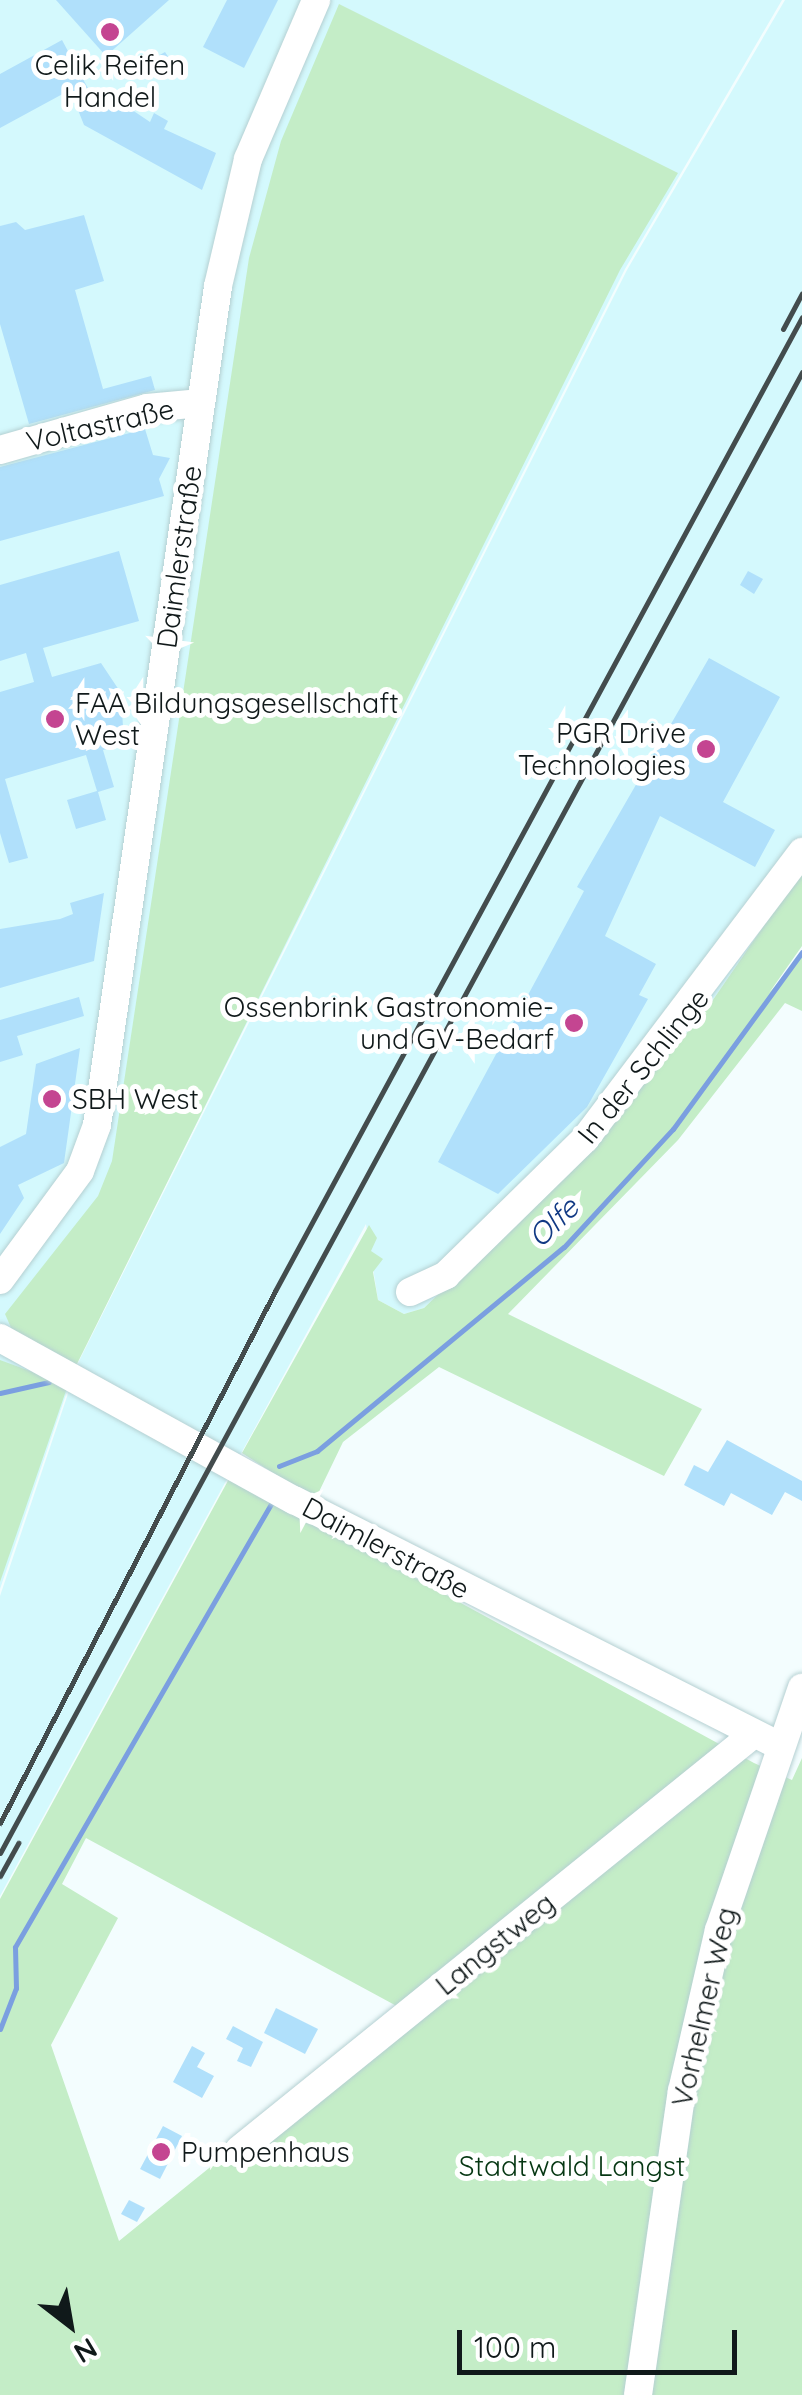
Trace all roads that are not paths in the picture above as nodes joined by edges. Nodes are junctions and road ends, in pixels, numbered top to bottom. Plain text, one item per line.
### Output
1 (316, 0) edge
2 (201, 404) junction
3 (0, 450) edge
4 (802, 852) edge
5 (0, 1280) edge
6 (410, 1292) dead end
7 (0, 1338) edge
8 (802, 1688) edge
9 (750, 1737) junction
10 (780, 1746) junction
11 (239, 2150) dead end
12 (638, 2395) edge

1 - 2 street, Daimlerstraße
2 - 3 street, Voltastraße
2 - 5 street, Daimlerstraße
4 - 6 street, In der Schlinge
7 - 9 street, Daimlerstraße
8 - 10 street, Vorhelmer Weg
9 - 10 street, Daimlerstraße
9 - 11 street, Langstweg
10 - 12 street, Vorhelmer Weg

